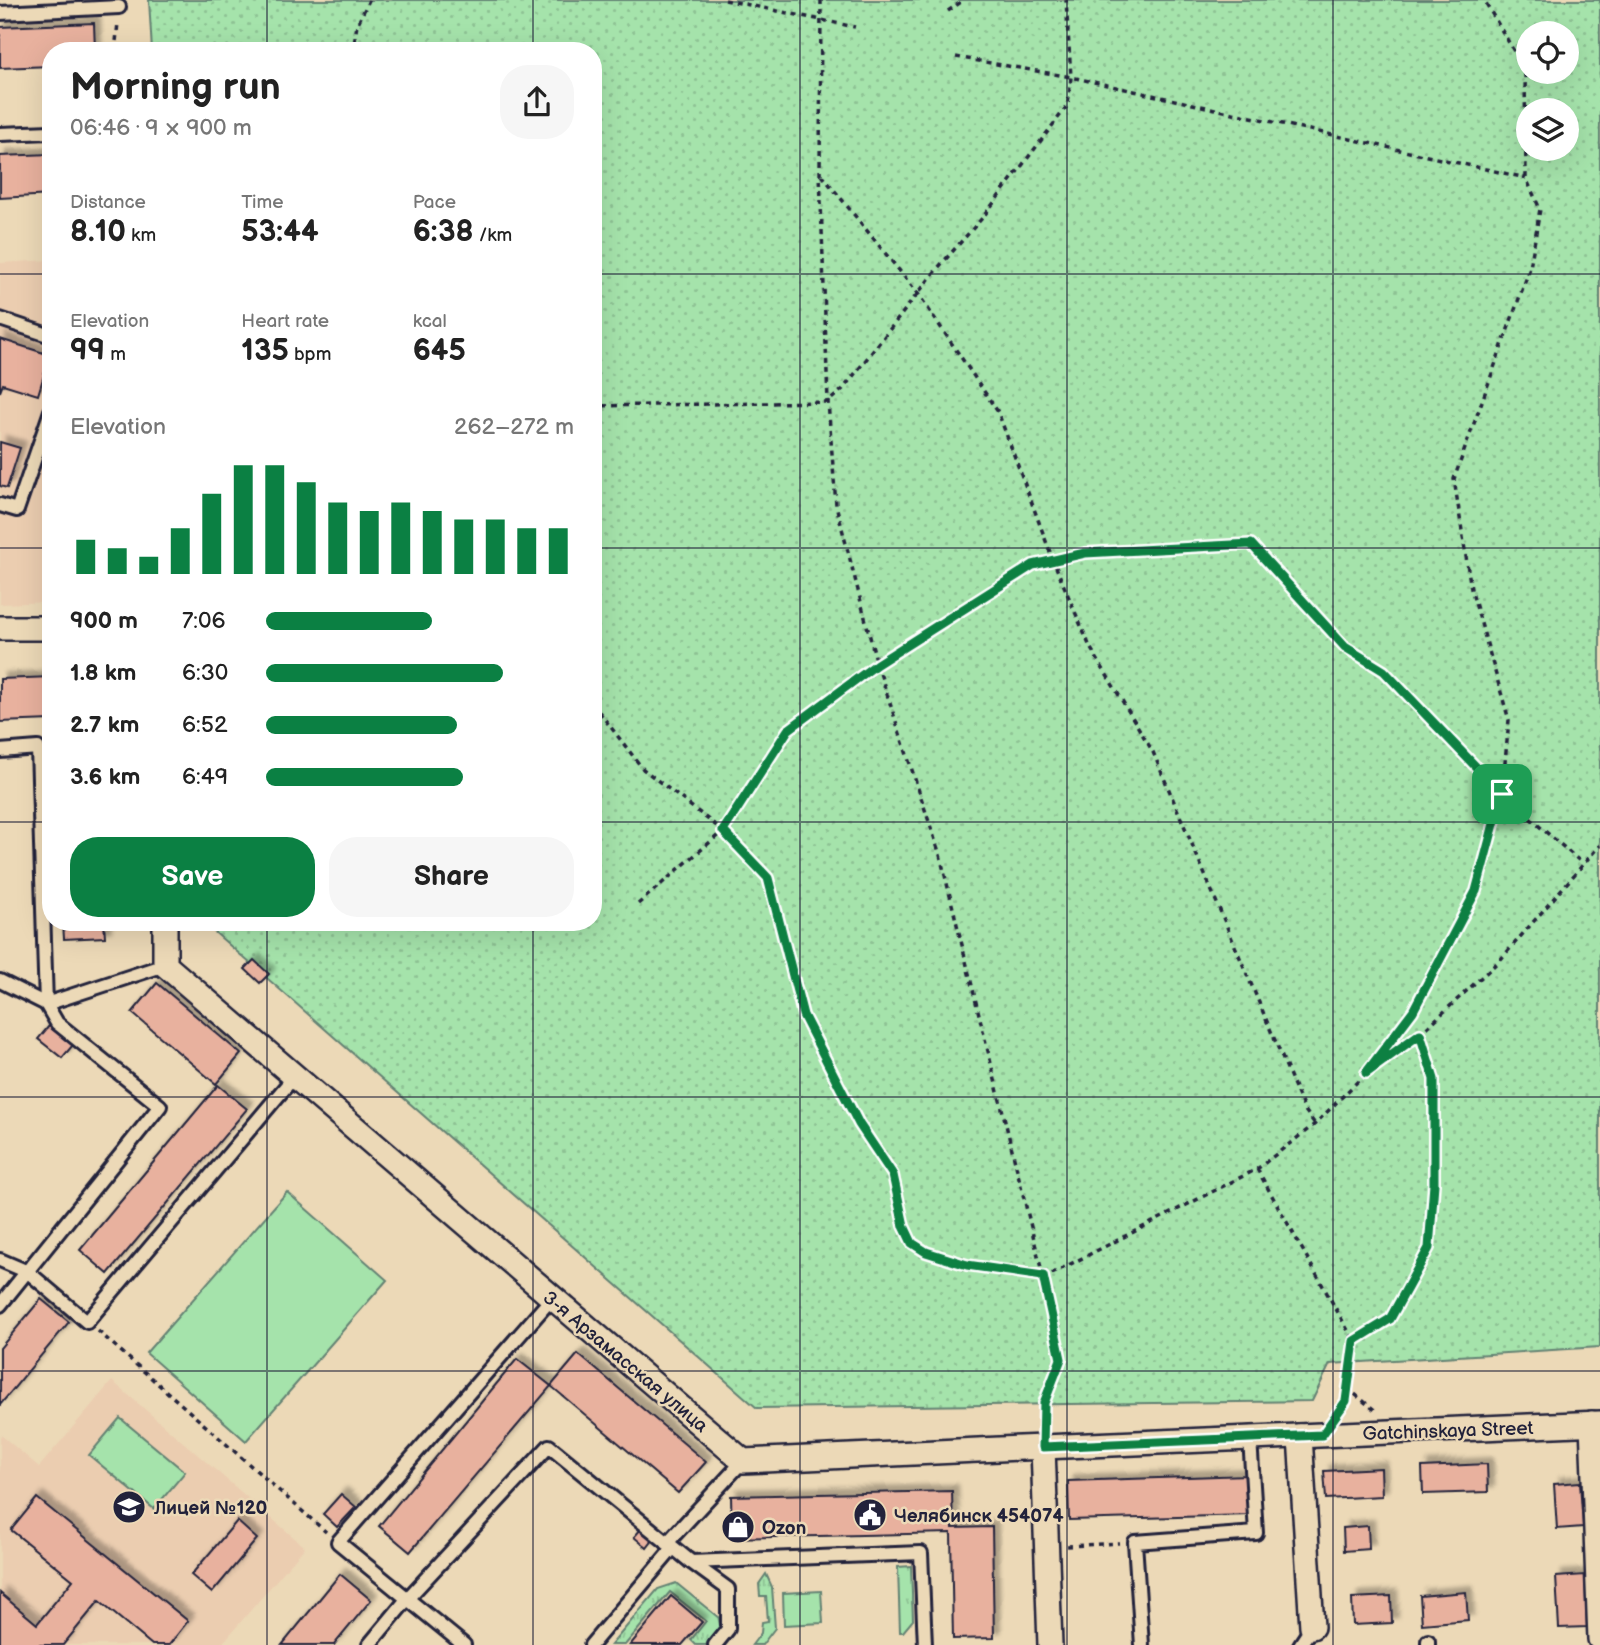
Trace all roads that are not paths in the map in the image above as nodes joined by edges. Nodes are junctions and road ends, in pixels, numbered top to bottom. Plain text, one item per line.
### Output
1 (119, 6) dead end
2 (0, 13) edge
3 (42, 132) edge
4 (0, 134) edge
5 (0, 319) edge
6 (42, 333) edge
7 (42, 437) edge
8 (0, 505) edge
9 (0, 628) edge
10 (42, 628) edge
11 (0, 751) edge
12 (42, 876) edge
13 (44, 931) edge
14 (165, 931) edge
15 (165, 965) junction
16 (0, 981) edge
17 (46, 1004) junction
18 (294, 1077) junction
19 (0, 1259) edge
20 (28, 1272) junction
21 (552, 1298) junction
22 (0, 1305) edge
23 (1596, 1423) edge
24 (1311, 1436) junction
25 (1250, 1438) junction
26 (1043, 1447) junction
27 (743, 1461) junction
28 (670, 1545) junction
29 (691, 1562) junction
30 (408, 1598) junction
31 (1306, 1636) edge
32 (1600, 1639) edge
33 (369, 1645) edge
34 (464, 1645) edge
35 (591, 1645) edge
36 (715, 1645) edge
37 (925, 1645) edge
38 (1050, 1645) edge
39 (1142, 1645) edge

1 - 2 lane
3 - 4 lane
5 - 6 lane
7 - 8 lane
9 - 10 street
11 - 12 lane
13 - 17 lane
14 - 15 street
15 - 17 lane
15 - 18 street, 3-я Арзамасская улица
16 - 17 lane
17 - 20 lane
18 - 20 lane
18 - 21 street, 3-я Арзамасская улица
19 - 20 lane
20 - 22 lane
21 - 27 street, 3-я Арзамасская улица
21 - 30 lane
23 - 24 street, Gatchinskaya Street
23 - 32 street
24 - 25 street, Gatchinskaya Street
24 - 31 street
25 - 26 street, Gatchinskaya Street
25 - 39 lane
26 - 27 street
26 - 38 street
27 - 28 lane
28 - 29 lane
28 - 30 lane
28 - 35 lane
29 - 36 lane
29 - 37 lane
30 - 33 lane
30 - 34 lane

